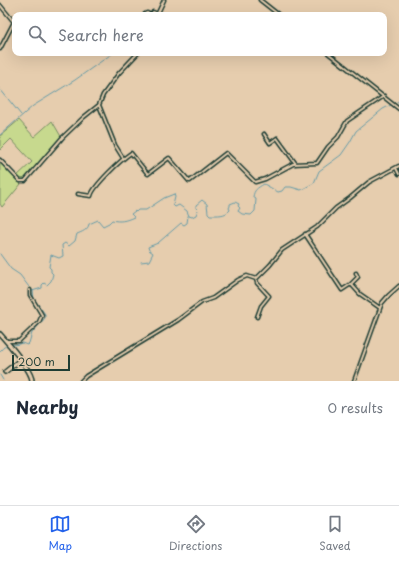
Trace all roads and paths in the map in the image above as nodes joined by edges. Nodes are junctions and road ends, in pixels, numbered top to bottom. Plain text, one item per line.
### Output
1 (164, 0) edge
2 (260, 0) edge
3 (0, 5) edge
4 (158, 12) edge
5 (275, 12) edge
6 (12, 20) edge
7 (12, 26) edge
8 (0, 49) edge
9 (135, 56) edge
10 (332, 56) edge
11 (384, 96) junction
12 (99, 105) junction
13 (399, 108) edge
14 (264, 134) dead end
15 (123, 158) junction
16 (0, 160) edge
17 (296, 164) junction
18 (399, 166) edge
19 (396, 168) junction
20 (399, 174) edge
21 (78, 194) dead end
22 (305, 234) junction
23 (356, 273) dead end
24 (256, 279) junction
25 (351, 284) junction
26 (399, 286) edge
27 (30, 290) dead end
28 (380, 308) junction
29 (257, 317) dead end
30 (0, 334) edge
31 (6, 341) junction
32 (20, 360) junction
33 (5, 372) dead end
34 (32, 381) edge
35 (81, 381) edge
36 (354, 381) edge

1 - 4 street
2 - 5 street
3 - 6 street
7 - 8 street
9 - 12 street
10 - 11 street
11 - 13 street
11 - 17 street
12 - 15 street
12 - 16 street
14 - 17 street
15 - 17 street
15 - 21 street
18 - 19 street
19 - 20 street
19 - 22 street
22 - 24 street
22 - 25 street
23 - 25 street
24 - 29 street
24 - 35 street
25 - 28 street
26 - 28 street
27 - 31 street
28 - 36 street
30 - 31 street
31 - 32 street
32 - 33 street
32 - 34 street

